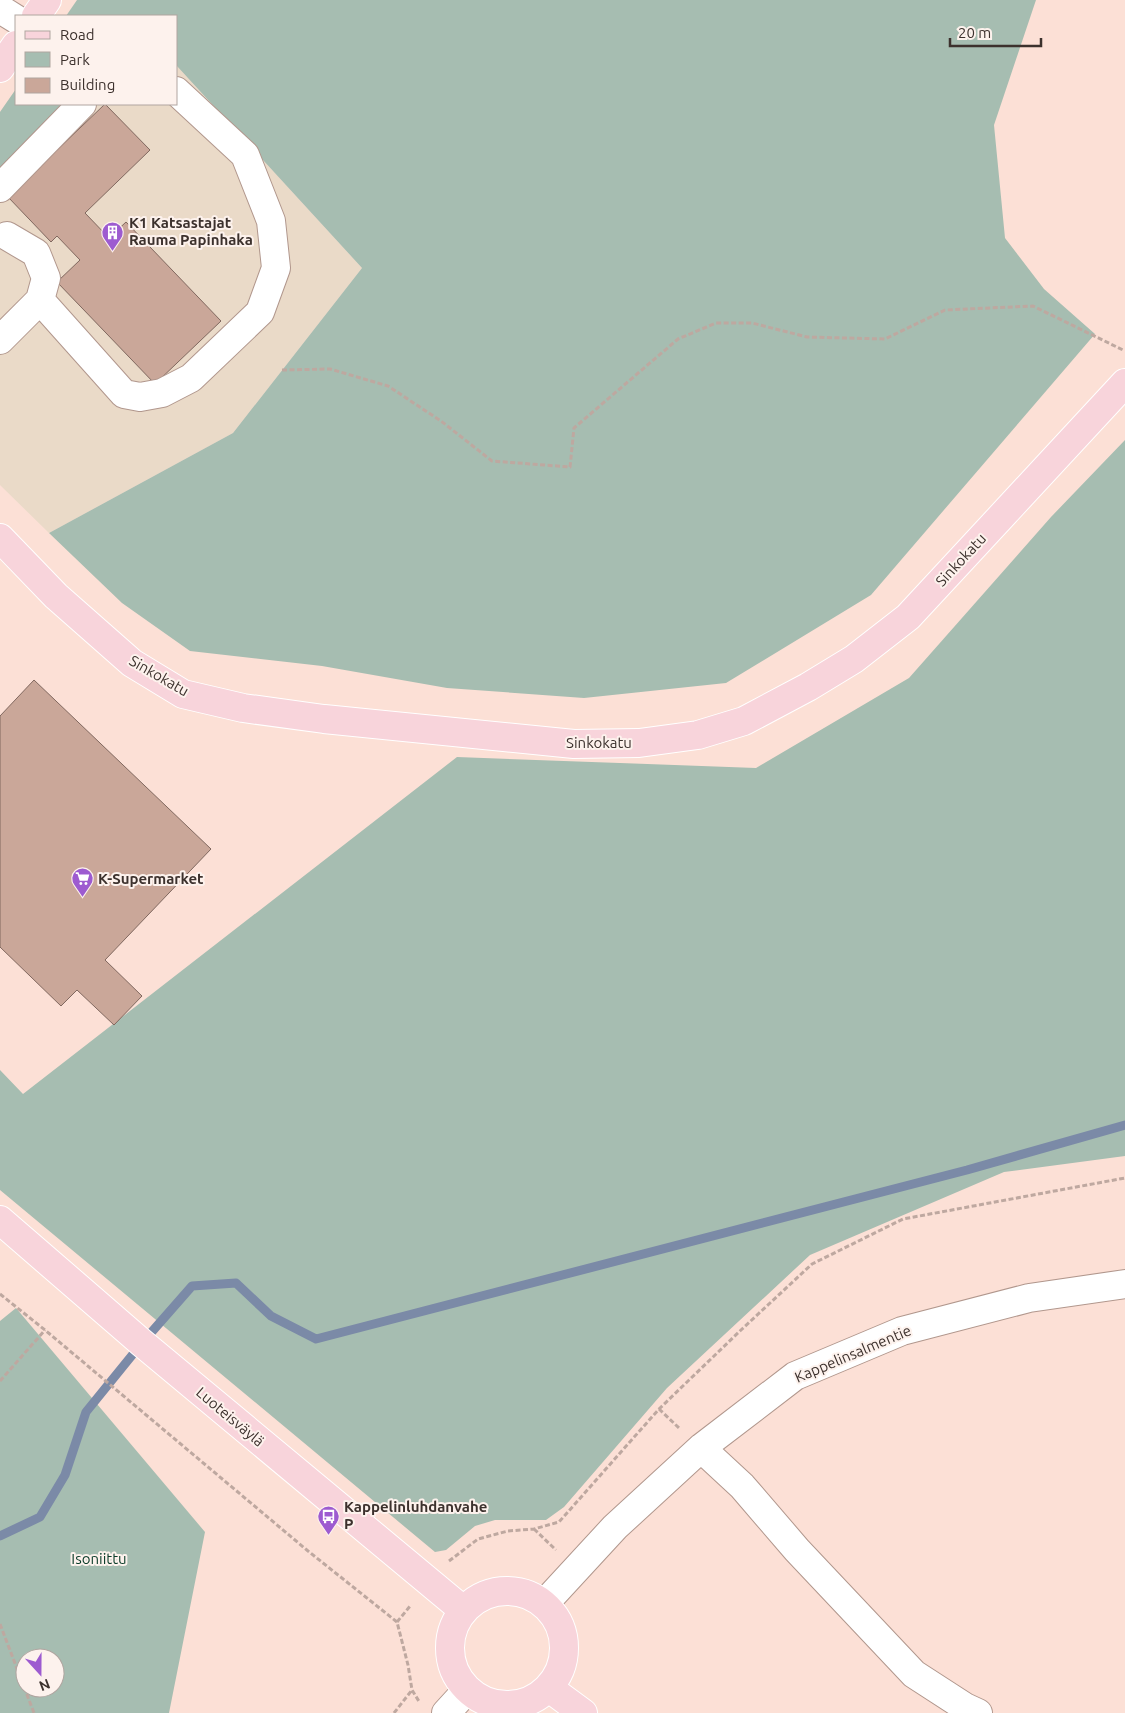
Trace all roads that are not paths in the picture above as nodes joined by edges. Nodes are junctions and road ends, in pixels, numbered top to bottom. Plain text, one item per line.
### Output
1 (48, 0) edge
2 (0, 9) edge
3 (37, 15) edge
4 (15, 18) edge
5 (15, 46) edge
6 (0, 68) edge
7 (178, 93) edge
8 (81, 105) edge
9 (0, 188) edge
10 (2, 233) edge
11 (40, 300) junction
12 (0, 340) edge
13 (1125, 383) edge
14 (0, 538) edge
15 (0, 1220) edge
16 (1125, 1284) edge
17 (701, 1448) junction
18 (544, 1604) junction
19 (464, 1610) junction
20 (549, 1688) junction
21 (467, 1690) junction
22 (434, 1710) edge
23 (583, 1713) edge
24 (978, 1713) edge

1 - 3 main road
2 - 4 street
5 - 6 main road
7 - 11 street
8 - 9 street
10 - 11 street
11 - 12 street
13 - 14 main road, Sinkokatu
15 - 19 main road, Luoteisväylä
16 - 17 street, Kappelinsalmentie
17 - 18 street, Kappelinsalmentie
17 - 24 street
18 - 19 main road
18 - 20 main road
19 - 21 main road
20 - 21 main road
20 - 23 main road
21 - 22 street

